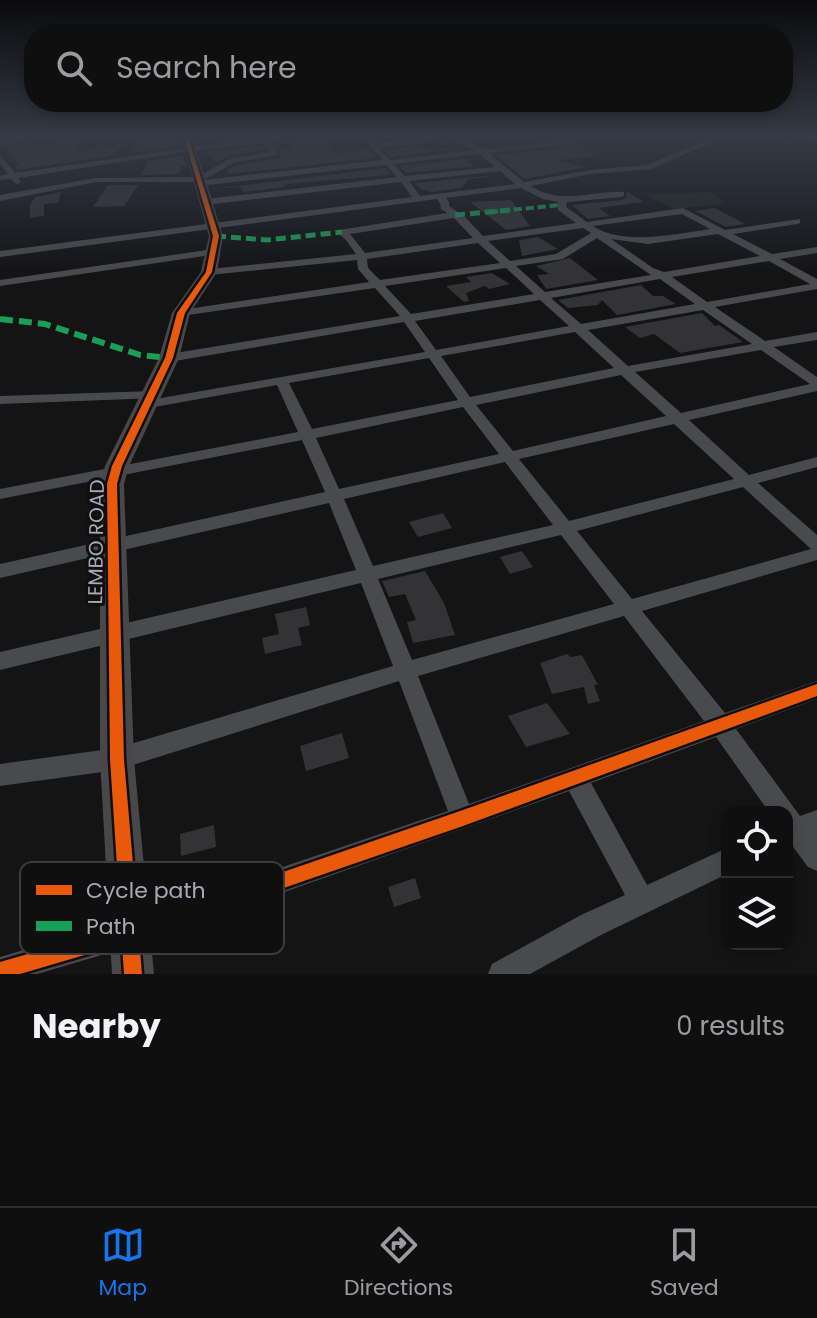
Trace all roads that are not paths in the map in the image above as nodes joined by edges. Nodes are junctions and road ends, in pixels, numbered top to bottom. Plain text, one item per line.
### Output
1 (16, 182) edge
2 (83, 182) edge
3 (112, 182) edge
4 (200, 182) edge
5 (216, 182) edge
6 (280, 182) edge
7 (365, 182) edge
8 (406, 182) edge
9 (521, 182) edge
10 (537, 182) edge
11 (524, 185) junction
12 (19, 194) junction
13 (621, 194) dead end
14 (437, 195) junction
15 (204, 197) junction
16 (0, 198) edge
17 (417, 198) junction
18 (563, 199) junction
19 (455, 215) junction
20 (797, 221) dead end
21 (581, 223) junction
22 (720, 232) junction
23 (596, 234) junction
24 (479, 238) junction
25 (817, 250) edge
26 (0, 254) edge
27 (767, 258) junction
28 (362, 261) junction
29 (212, 262) junction
30 (508, 265) junction
31 (661, 275) junction
32 (0, 283) edge
33 (377, 284) junction
34 (817, 284) edge
35 (541, 295) junction
36 (703, 305) junction
37 (181, 313) junction
38 (407, 319) junction
39 (581, 328) junction
40 (817, 336) edge
41 (766, 347) junction
42 (434, 355) junction
43 (169, 358) junction
44 (626, 370) junction
45 (281, 380) junction
46 (817, 385) edge
47 (0, 400) edge
48 (19, 400) junction
49 (151, 400) junction
50 (467, 403) junction
51 (0, 415) edge
52 (678, 419) junction
53 (308, 435) junction
54 (512, 458) junction
55 (817, 462) edge
56 (114, 474) junction
57 (746, 479) junction
58 (0, 494) edge
59 (334, 497) junction
60 (565, 528) junction
61 (817, 545) edge
62 (111, 547) junction
63 (817, 554) edge
64 (0, 571) edge
65 (367, 575) junction
66 (629, 609) junction
67 (114, 634) junction
68 (0, 661) edge
69 (405, 671) junction
70 (817, 690) edge
71 (719, 723) junction
72 (117, 759) junction
73 (0, 775) edge
74 (574, 776) junction
75 (463, 818) junction
76 (794, 823) edge
77 (817, 858) edge
78 (124, 862) edge
79 (721, 864) edge
80 (284, 880) edge
81 (642, 901) junction
82 (58, 954) edge
83 (131, 954) edge
84 (0, 971) edge
85 (133, 974) edge
86 (502, 974) edge

1 - 12 street
2 - 12 street
3 - 15 street
4 - 15 street
5 - 15 street
6 - 15 street
7 - 15 street
8 - 17 street
9 - 11 street
10 - 11 street
11 - 14 street
11 - 18 street
12 - 16 street
13 - 18 street
14 - 17 street
14 - 19 street
15 - 17 street
15 - 26 street
15 - 29 street
18 - 21 street
19 - 24 street
19 - 28 street
20 - 22 street
21 - 22 street
21 - 23 street
21 - 24 street
22 - 23 street
22 - 27 street
23 - 30 street
23 - 31 street
24 - 28 street
24 - 30 street
25 - 27 street
27 - 31 street
27 - 34 street
28 - 29 street
28 - 33 street
29 - 32 street
29 - 37 street, LEMBO ROAD
30 - 33 street
30 - 35 street
31 - 35 street
31 - 36 street
33 - 37 street
33 - 38 street
34 - 36 street
35 - 38 street
35 - 39 street
36 - 39 street
36 - 41 street
37 - 43 street, LEMBO ROAD
38 - 42 street
38 - 43 street
39 - 42 street
39 - 44 street
40 - 41 street
41 - 44 street
41 - 46 street
42 - 45 street
42 - 50 street
43 - 49 street, LEMBO ROAD
44 - 50 street
44 - 52 street
45 - 49 street
45 - 53 street
46 - 52 street
47 - 48 street
48 - 49 street
48 - 51 street
49 - 56 street, LEMBO ROAD
50 - 53 street
50 - 54 street
52 - 54 street
52 - 57 street
53 - 56 street
53 - 59 street
54 - 59 street
54 - 60 street
55 - 57 street
56 - 58 street
56 - 62 street, LEMBO ROAD
57 - 60 street
57 - 61 street
59 - 62 street
59 - 65 street
60 - 65 street
60 - 66 street
62 - 64 street
62 - 67 street, LEMBO ROAD
63 - 66 street
65 - 67 street
65 - 69 street
66 - 69 street
66 - 71 street
67 - 68 street
67 - 72 street, LEMBO ROAD
69 - 72 street
69 - 75 street
70 - 71 street
71 - 74 street
71 - 76 street
72 - 73 street
72 - 78 street, LEMBO ROAD
74 - 75 street
74 - 81 street
75 - 80 street
76 - 77 street
79 - 81 street
81 - 86 street
82 - 84 street
83 - 85 street, LEMBO ROAD

